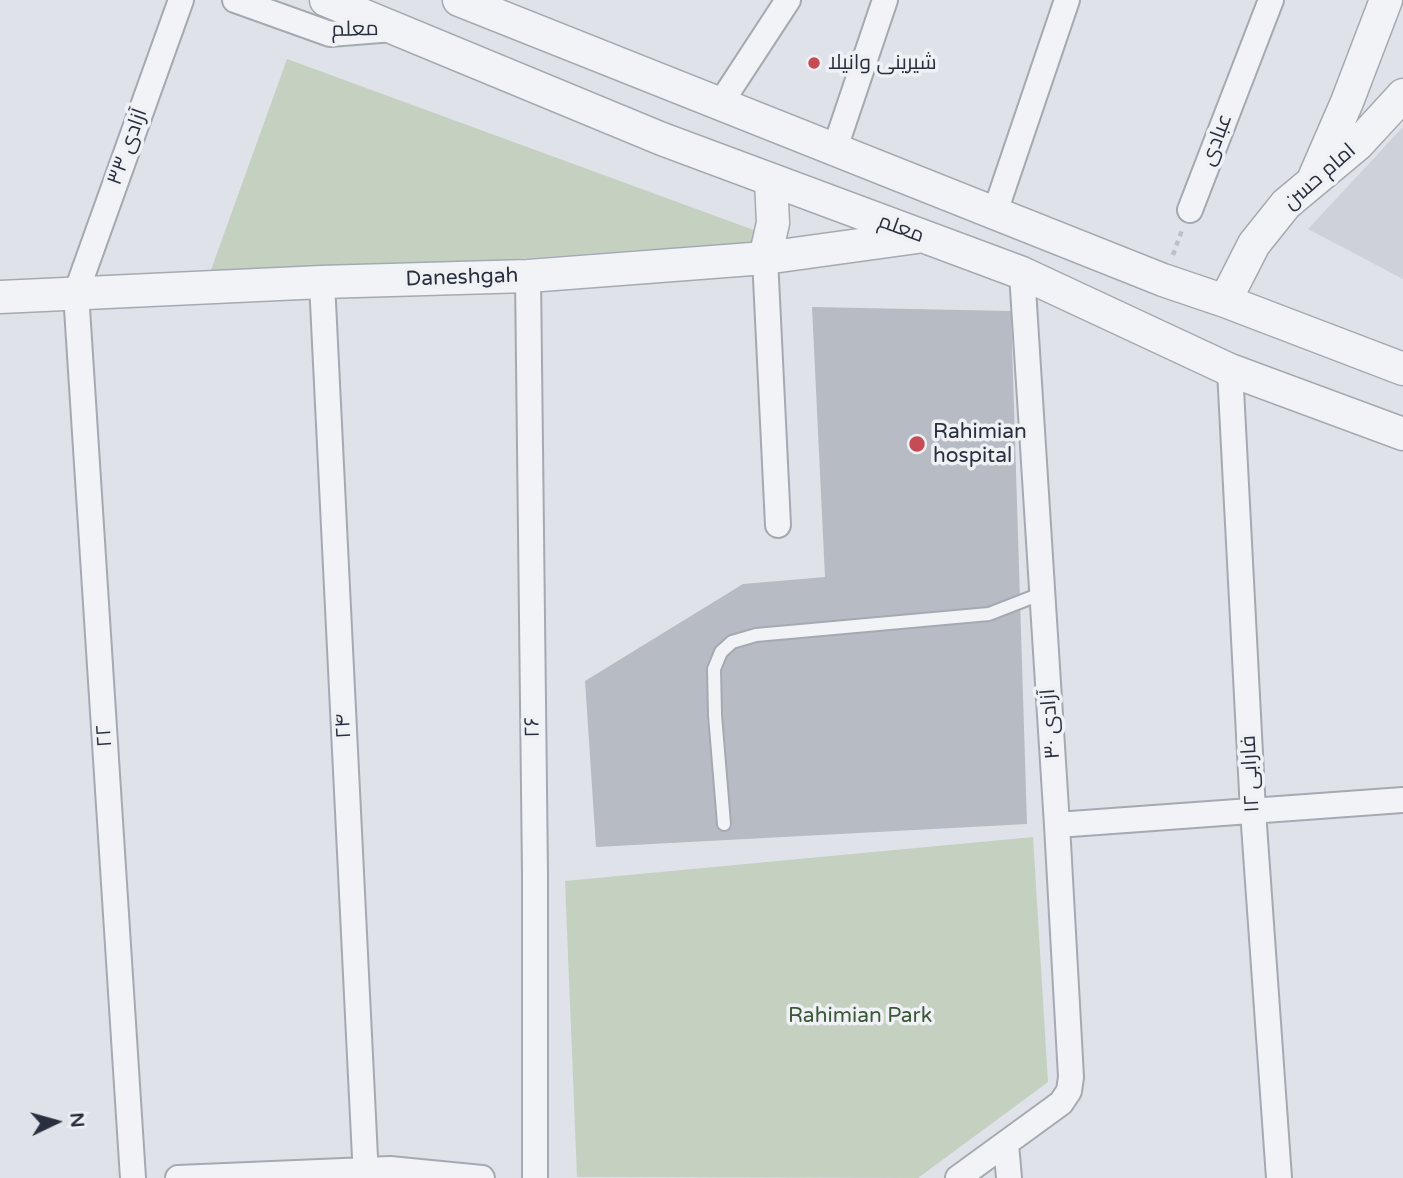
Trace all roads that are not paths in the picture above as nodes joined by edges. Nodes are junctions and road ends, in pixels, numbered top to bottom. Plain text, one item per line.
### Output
1 (181, 0) edge
2 (236, 0) edge
3 (326, 0) edge
4 (459, 0) edge
5 (788, 0) edge
6 (884, 0) edge
7 (1067, 0) edge
8 (1271, 0) edge
9 (1386, 0) edge
10 (396, 29) junction
11 (1403, 95) edge
12 (720, 104) junction
13 (835, 148) junction
14 (771, 180) junction
15 (1312, 183) junction
16 (1190, 210) road end
17 (995, 212) junction
18 (922, 237) junction
19 (765, 258) junction
20 (1022, 274) junction
21 (527, 276) junction
22 (322, 282) junction
23 (76, 293) junction
24 (0, 297) edge
25 (1225, 300) junction
26 (1403, 369) edge
27 (1230, 370) junction
28 (1403, 434) edge
29 (778, 525) dead end
30 (1043, 593) junction
31 (1403, 800) edge
32 (1253, 811) junction
33 (724, 824) dead end
34 (1057, 825) junction
35 (1006, 1144) junction
36 (365, 1174) edge
37 (235, 1177) edge
38 (133, 1178) edge
39 (178, 1178) edge
40 (482, 1178) edge
41 (535, 1178) edge
42 (958, 1178) edge
43 (1009, 1178) edge
44 (1279, 1178) edge

1 - 23 street, آزادی ۳۳
2 - 10 street, معلم
3 - 10 street, معلم
4 - 12 street
5 - 12 street
6 - 13 street
7 - 17 street
8 - 16 street, عبادی
9 - 15 street
10 - 14 street, معلم
11 - 15 street, امام حسن
12 - 13 street
13 - 17 street
14 - 18 street, معلم
14 - 19 street
15 - 25 street, امام حسن
17 - 25 street
18 - 19 street, Daneshgah
18 - 20 street, معلم
19 - 21 street, Daneshgah
19 - 29 street
20 - 27 street, معلم
20 - 30 street, آزادی ۳۰
21 - 22 street, Daneshgah
21 - 41 street, ۲۶
22 - 23 street, Daneshgah
22 - 36 street, ۲۴
23 - 24 street, Daneshgah
23 - 38 street, ۲۲
25 - 26 street
27 - 28 street, معلم
27 - 32 street, فارابی ۱۲
30 - 33 lane
30 - 34 street, آزادی ۳۰
31 - 32 street
32 - 34 street
32 - 44 street, فارابی ۱۲
34 - 35 street, آزادی ۳۰
35 - 42 street
35 - 43 street
36 - 37 street
36 - 40 street
37 - 39 street

